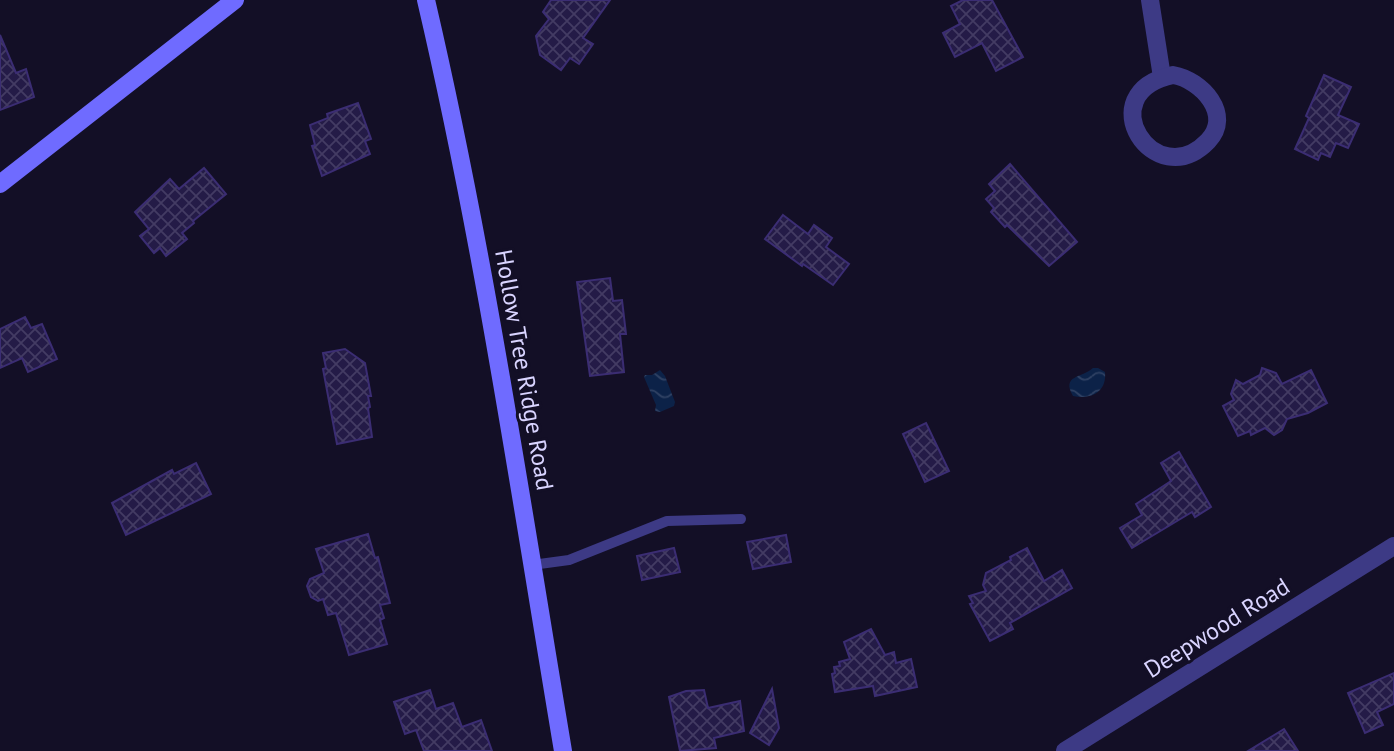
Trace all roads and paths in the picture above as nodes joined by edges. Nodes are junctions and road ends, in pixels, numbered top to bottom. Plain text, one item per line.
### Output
1 (235, 0) edge
2 (426, 0) edge
3 (1150, 0) edge
4 (1162, 77) junction
5 (0, 184) edge
6 (741, 519) dead end
7 (1394, 546) edge
8 (532, 565) junction
9 (564, 751) edge
10 (1065, 751) edge

1 - 5 street
2 - 8 street, Hollow Tree Ridge Road
3 - 4 street
4 - 4 street
6 - 8 lane
7 - 10 street, Deepwood Road
8 - 9 street, Hollow Tree Ridge Road

